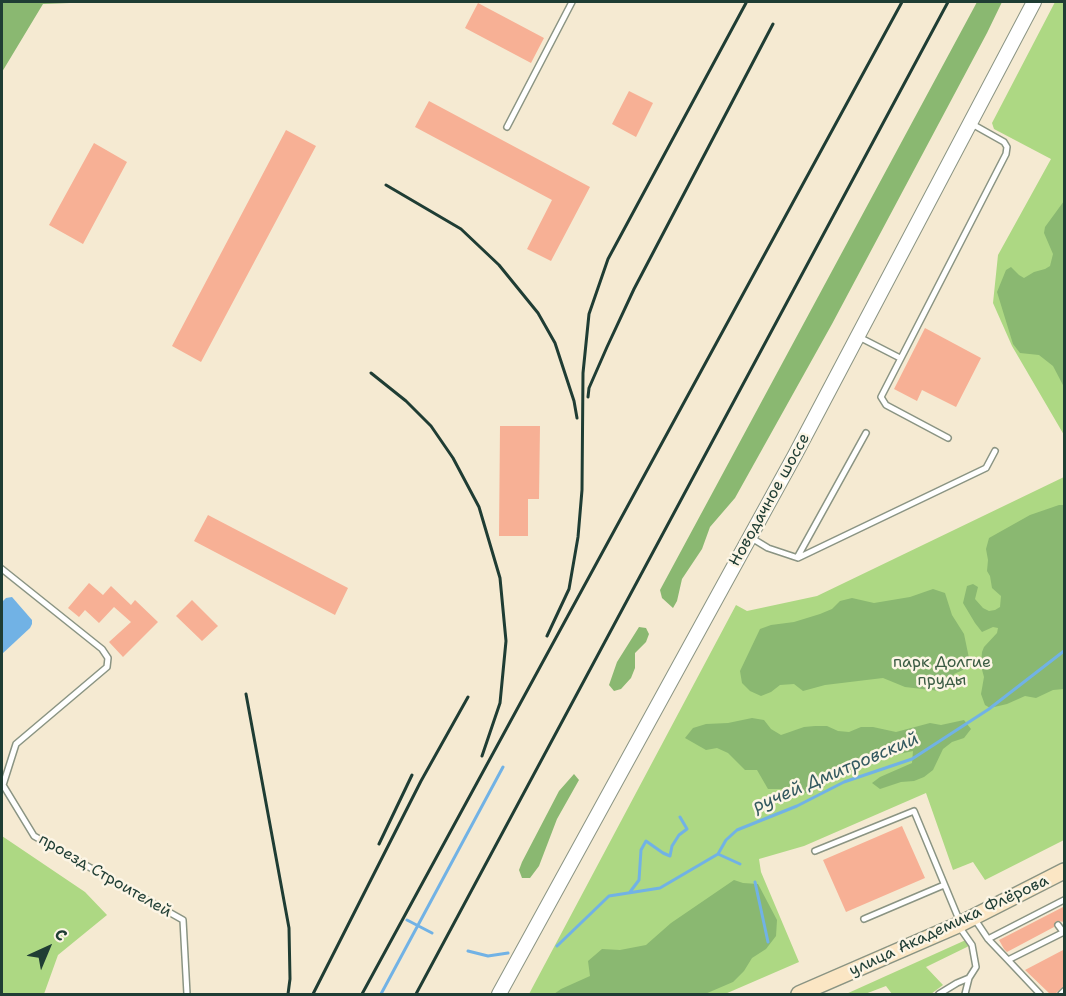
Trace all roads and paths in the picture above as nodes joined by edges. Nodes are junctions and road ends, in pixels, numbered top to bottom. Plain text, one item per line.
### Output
1 (572, 2) edge
2 (1034, 2) edge
3 (971, 123) junction
4 (507, 127) dead end
5 (858, 336) junction
6 (900, 358) junction
7 (866, 433) dead end
8 (948, 438) dead end
9 (995, 451) dead end
10 (750, 537) junction
11 (798, 558) junction
12 (2, 568) edge
13 (815, 851) dead end
14 (1065, 871) edge
15 (944, 885) junction
16 (1065, 900) edge
17 (864, 919) dead end
18 (964, 922) junction
19 (1058, 925) dead end
20 (1064, 932) edge
21 (1043, 933) dead end
22 (988, 939) junction
23 (1049, 939) junction
24 (1027, 941) dead end
25 (1032, 947) junction
26 (1008, 960) junction
27 (969, 978) junction
28 (1065, 991) edge
29 (187, 994) edge
30 (499, 994) edge
31 (799, 994) edge
32 (942, 994) edge
33 (965, 994) edge
34 (1040, 994) edge
35 (1061, 994) edge

1 - 4 lane
2 - 3 street, Новодачное шоссе
3 - 5 street, Новодачное шоссе
3 - 6 lane
5 - 6 lane
5 - 10 street, Новодачное шоссе
6 - 8 lane
7 - 11 lane
9 - 11 lane
10 - 11 lane
10 - 30 street, Новодачное шоссе
12 - 29 lane, проезд Строителей
13 - 15 lane
14 - 18 main road, улица Академика Флёрова
15 - 17 lane
15 - 18 lane
16 - 22 lane
18 - 22 lane
18 - 27 lane
18 - 31 main road, улица Академика Флёрова
19 - 20 lane
20 - 23 lane
21 - 23 lane
22 - 26 lane
23 - 25 lane
24 - 25 lane
25 - 26 lane
26 - 34 lane
27 - 32 lane
27 - 33 lane
28 - 35 lane

